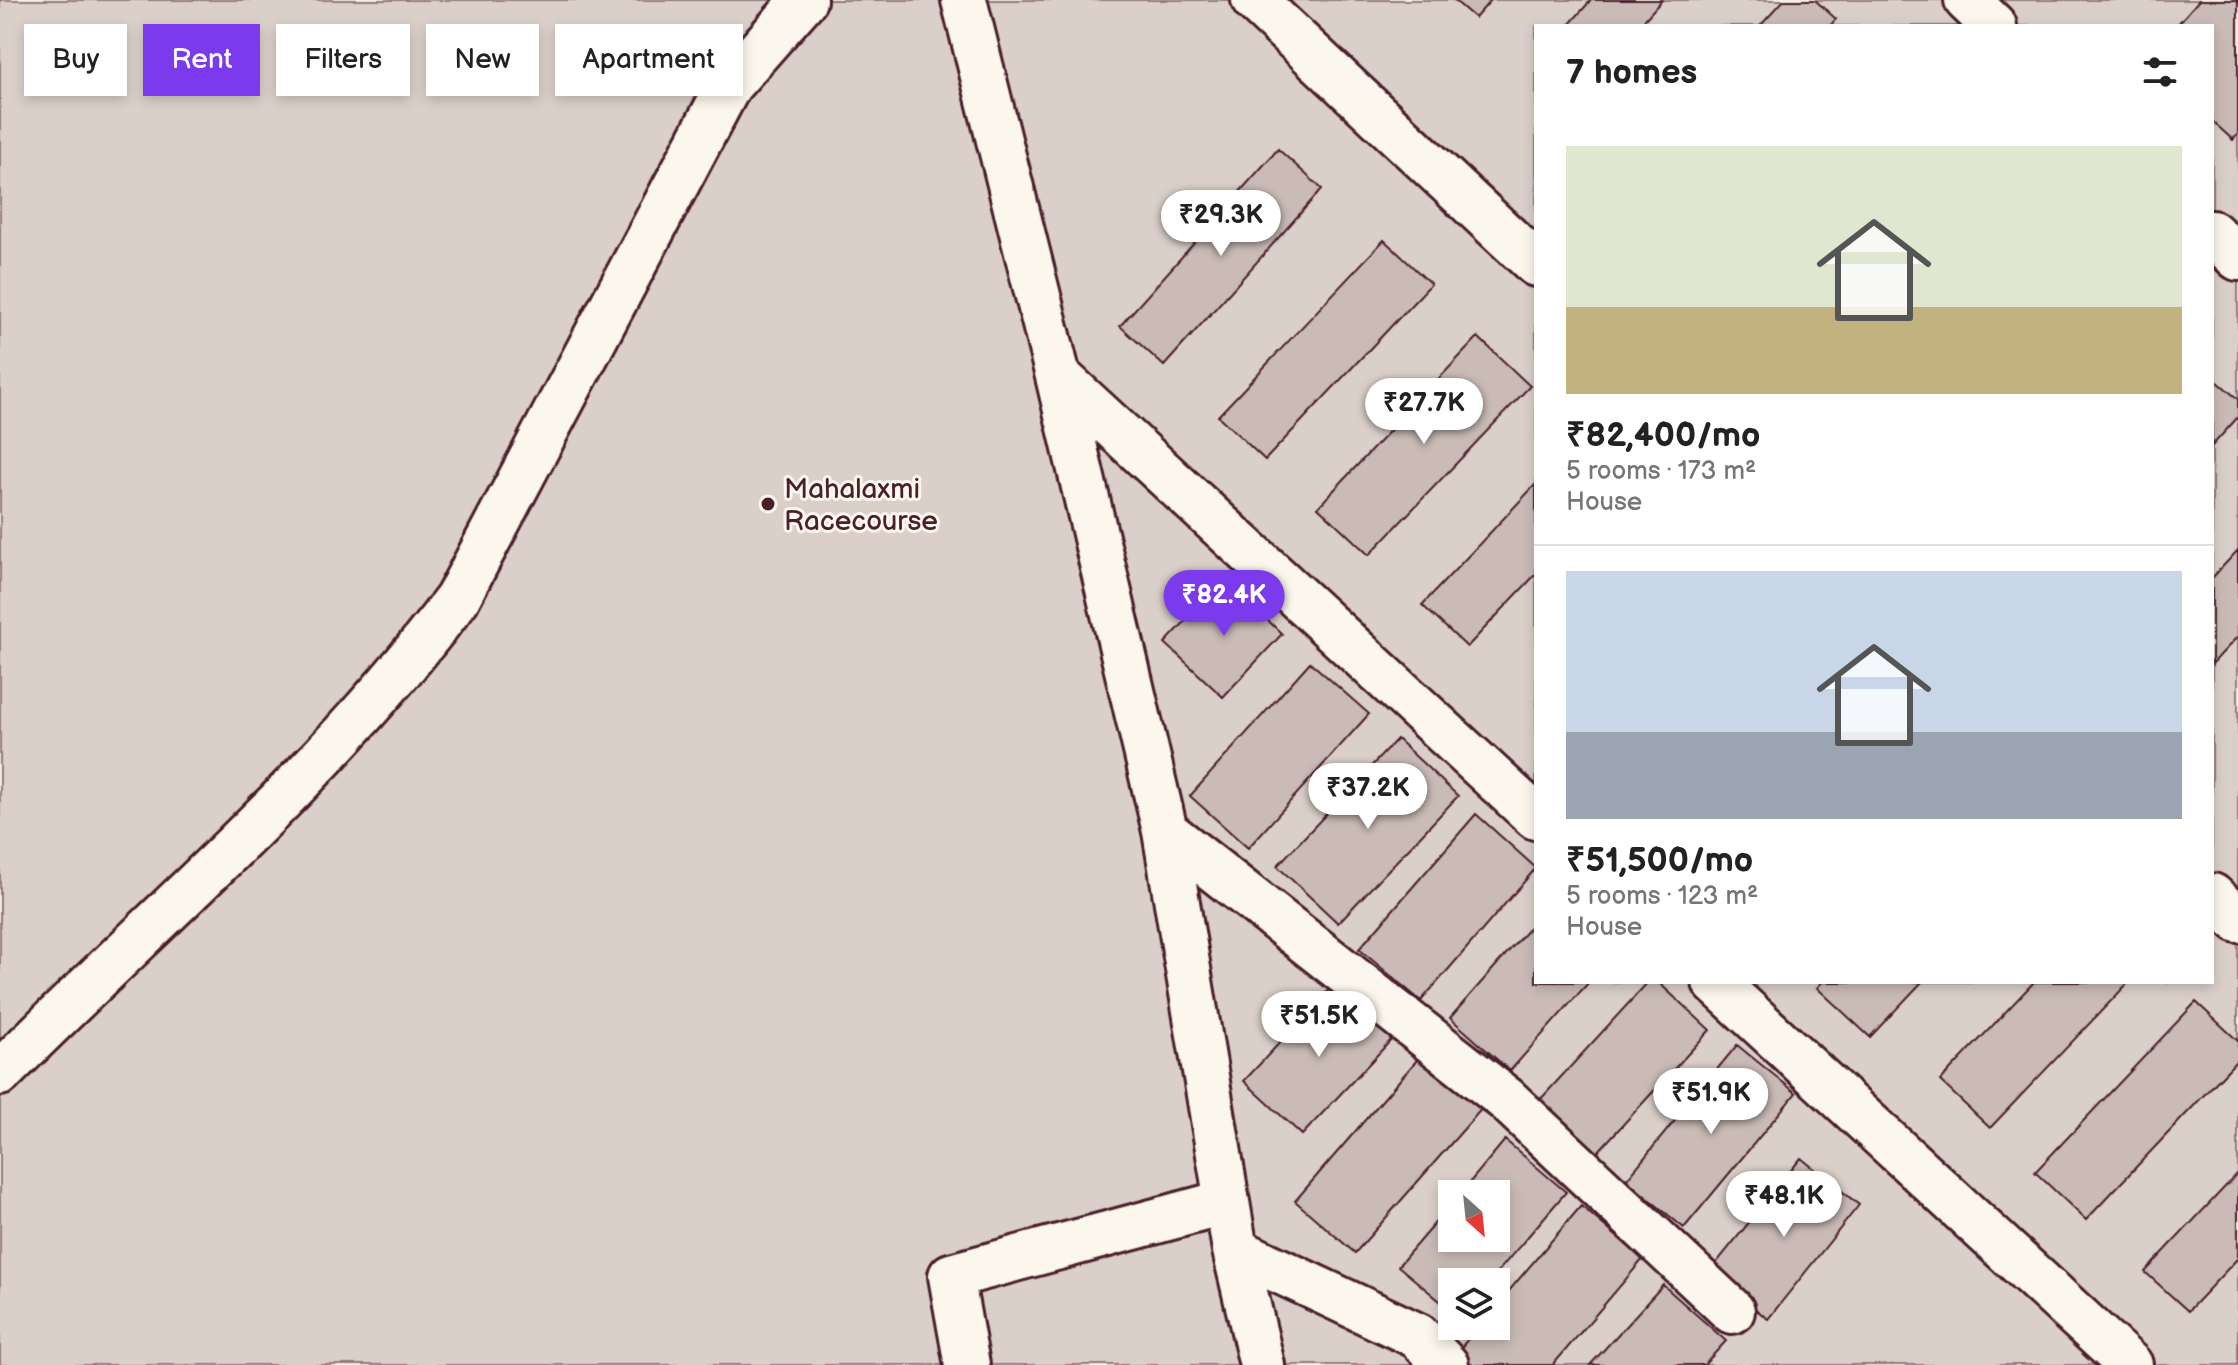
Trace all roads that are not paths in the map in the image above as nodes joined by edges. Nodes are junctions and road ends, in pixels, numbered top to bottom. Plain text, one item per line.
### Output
1 (804, 0) edge
2 (964, 0) edge
3 (1254, 0) edge
4 (1967, 0) edge
5 (1992, 24) edge
6 (2214, 235) edge
7 (2238, 258) edge
8 (1534, 262) edge
9 (1058, 376) junction
10 (1534, 815) edge
11 (1165, 831) junction
12 (2214, 898) edge
13 (2238, 920) edge
14 (1717, 984) edge
15 (0, 1073) edge
16 (1227, 1202) junction
17 (1235, 1250) junction
18 (1732, 1311) dead end
19 (967, 1365) edge
20 (1262, 1365) edge
21 (1446, 1365) edge
22 (2130, 1365) edge

1 - 15 lane
2 - 9 lane
3 - 8 lane
4 - 5 lane
6 - 7 lane
9 - 10 lane
9 - 11 lane
11 - 16 lane
11 - 18 lane
12 - 13 lane
14 - 22 lane
16 - 17 lane
16 - 19 lane
17 - 20 lane
17 - 21 lane

